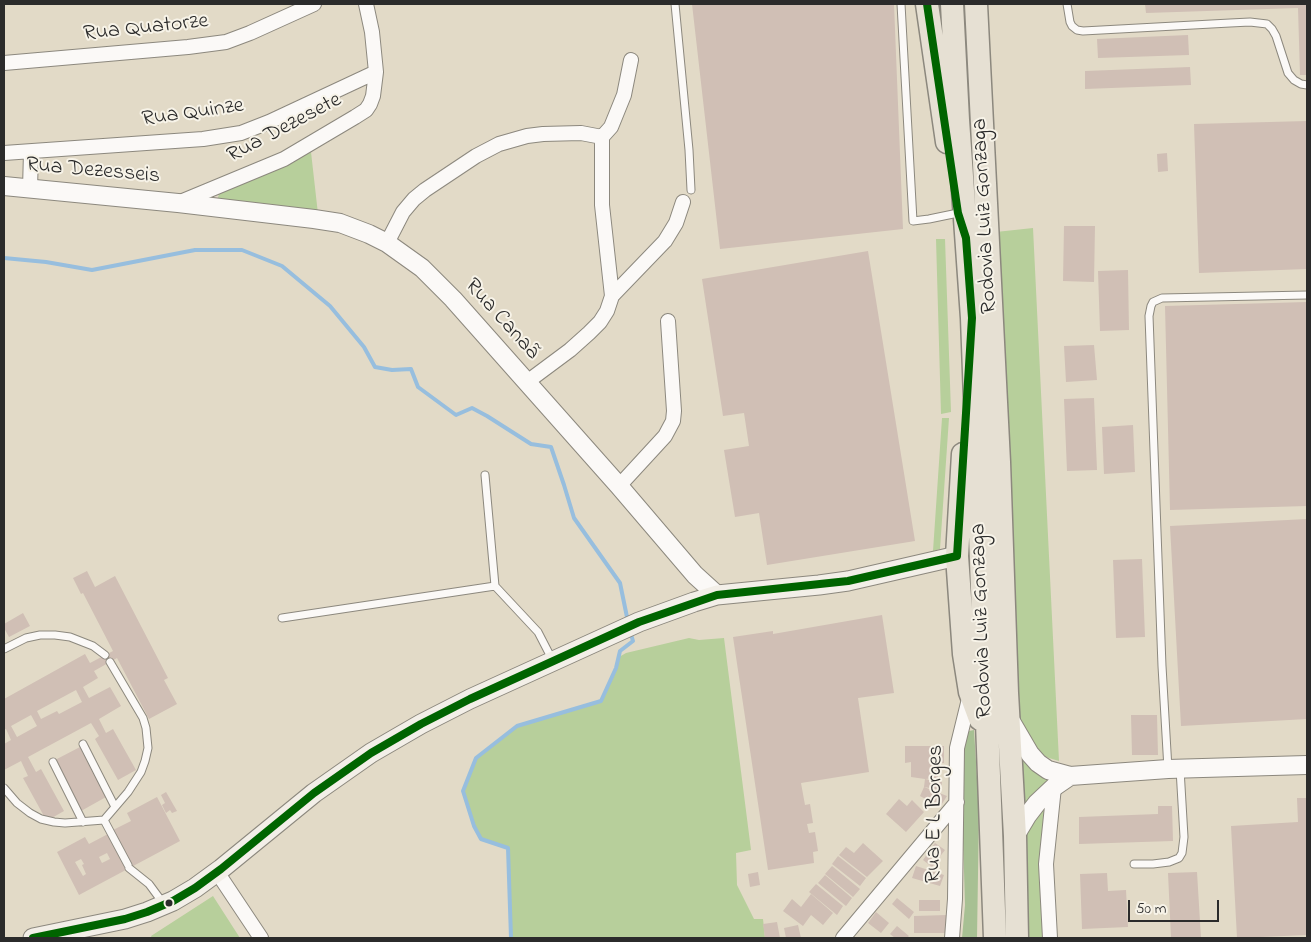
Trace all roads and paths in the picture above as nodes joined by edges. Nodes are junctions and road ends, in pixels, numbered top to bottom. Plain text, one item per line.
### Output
1 (314, 4) edge
2 (366, 4) edge
3 (675, 4) edge
4 (901, 4) edge
5 (927, 4) edge
6 (952, 4) edge
7 (976, 4) edge
8 (1067, 4) edge
9 (631, 60) dead end
10 (4, 63) edge
11 (376, 72) junction
12 (1307, 86) edge
13 (602, 137) junction
14 (31, 152) junction
15 (4, 153) edge
16 (4, 186) edge
17 (30, 189) junction
18 (691, 190) dead end
19 (178, 202) junction
20 (683, 202) dead end
21 (958, 213) junction
22 (966, 238) junction
23 (387, 243) junction
24 (1307, 295) edge
25 (612, 296) junction
26 (972, 318) junction
27 (668, 321) dead end
28 (527, 382) junction
29 (485, 475) dead end
30 (619, 486) junction
31 (957, 556) junction
32 (495, 586) junction
33 (717, 595) junction
34 (282, 618) dead end
35 (4, 649) edge
36 (105, 655) dead end
37 (554, 661) junction
38 (110, 662) dead end
39 (970, 692) junction
40 (1009, 718) junction
41 (988, 743) junction
42 (83, 744) dead end
43 (53, 762) dead end
44 (1307, 765) edge
45 (1174, 769) junction
46 (1070, 776) junction
47 (1054, 787) junction
48 (4, 788) edge
49 (956, 802) junction
50 (116, 807) junction
51 (104, 820) junction
52 (83, 822) junction
53 (1015, 836) junction
54 (1134, 864) dead end
55 (217, 872) junction
56 (164, 905) junction
57 (36, 938) edge
58 (261, 938) edge
59 (843, 938) edge
60 (952, 938) edge
61 (995, 938) edge
62 (1017, 938) edge
63 (1050, 938) edge

1 - 10 street, Rua Quatorze
2 - 11 street, Rua Dezesete
3 - 18 lane
4 - 21 lane
5 - 21 highway
6 - 22 highway, Rodovia Luiz Gonzaga
7 - 40 highway, Rodovia Luiz Gonzaga
8 - 12 lane
9 - 13 street
11 - 14 street, Rua Quinze
11 - 19 street, Rua Dezesete
13 - 23 street
13 - 25 street
14 - 15 street, Rua Quinze
14 - 17 street
16 - 17 street, Rua Dezesseis
17 - 19 street, Rua Dezesseis
19 - 23 street, Rua Canaã
20 - 25 street
21 - 22 highway
22 - 26 highway, Rodovia Luiz Gonzaga
23 - 28 street, Rua Canaã
24 - 45 lane
25 - 28 street
26 - 31 highway
26 - 41 highway, Rodovia Luiz Gonzaga
27 - 30 street
28 - 30 street, Rua Canaã
29 - 32 lane
30 - 33 street, Rua Canaã
31 - 33 main road
31 - 39 highway
32 - 34 lane
32 - 37 lane
33 - 37 main road
35 - 36 lane
37 - 55 main road
38 - 50 lane
39 - 41 highway
39 - 49 street, Rua E L Borges
40 - 46 street
40 - 53 highway, Rodovia Luiz Gonzaga
41 - 61 highway, Rodovia Luiz Gonzaga
42 - 50 lane
43 - 52 lane
44 - 45 street
45 - 46 street
45 - 54 lane
46 - 47 street
47 - 53 street
47 - 63 street
48 - 52 lane
49 - 59 street
49 - 60 street, Rua E L Borges
50 - 51 lane
51 - 52 lane
51 - 56 lane
53 - 62 highway, Rodovia Luiz Gonzaga
55 - 56 main road
55 - 58 street
56 - 57 main road

